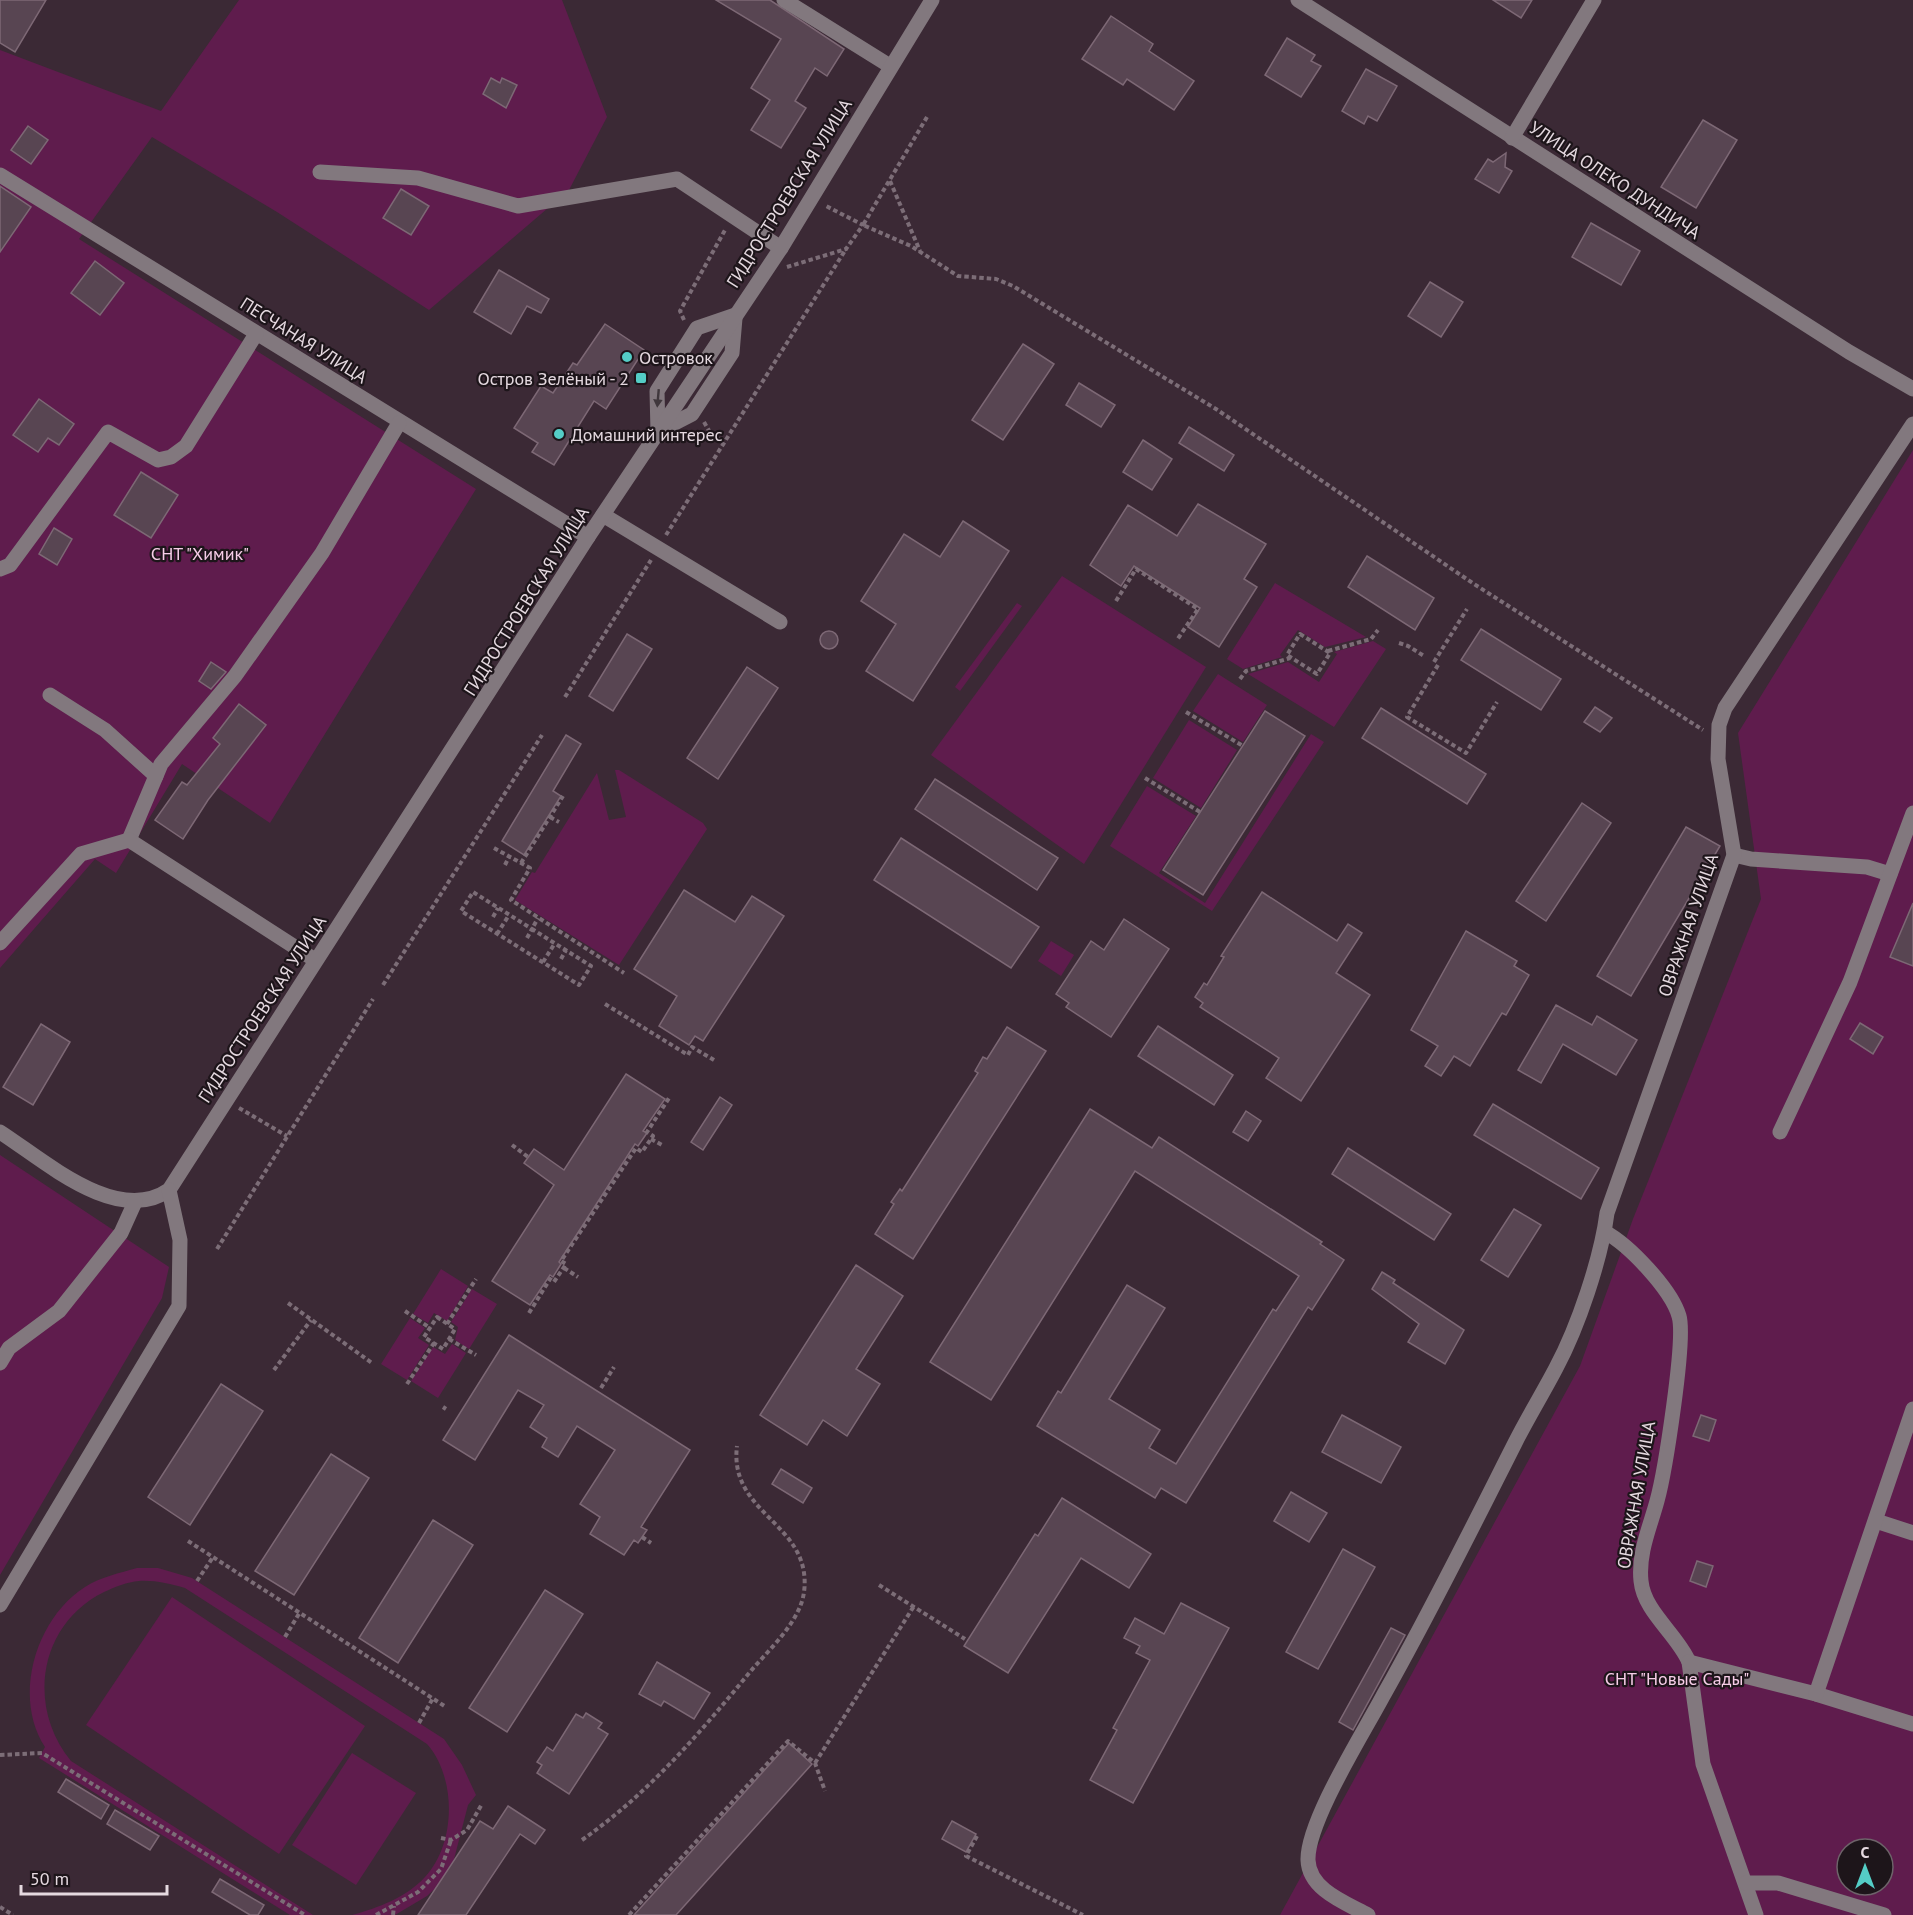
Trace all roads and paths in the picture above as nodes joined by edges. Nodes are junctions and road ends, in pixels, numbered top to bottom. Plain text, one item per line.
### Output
1 (784, 0) edge
2 (932, 0) edge
3 (1298, 0) edge
4 (1594, 0) edge
5 (890, 66) junction
6 (927, 117) dead end
7 (1512, 138) junction
8 (320, 172) dead end
9 (0, 175) edge
10 (890, 180) junction
11 (812, 199) junction
12 (733, 216) junction
13 (863, 225) junction
14 (916, 239) junction
15 (903, 242) junction
16 (781, 248) junction
17 (846, 249) junction
18 (920, 252) junction
19 (783, 268) dead end
20 (735, 315) junction
21 (685, 322) dead end
22 (256, 334) junction
23 (1913, 389) edge
24 (399, 423) junction
25 (1913, 424) edge
26 (658, 432) junction
27 (711, 434) dead end
28 (724, 442) junction
29 (603, 515) junction
30 (588, 537) junction
31 (662, 541) dead end
32 (654, 555) dead end
33 (0, 569) edge
34 (1116, 601) dead end
35 (1467, 609) dead end
36 (780, 622) dead end
37 (1378, 630) dead end
38 (1178, 640) dead end
39 (1399, 644) dead end
40 (1327, 651) junction
41 (1424, 656) dead end
42 (1291, 658) junction
43 (1240, 679) dead end
44 (50, 695) dead end
45 (565, 697) dead end
46 (1497, 702) dead end
47 (1186, 712) dead end
48 (542, 735) dead end
49 (1717, 737) junction
50 (1243, 746) dead end
51 (156, 776) junction
52 (1145, 778) dead end
53 (563, 796) dead end
54 (1200, 812) dead end
55 (1913, 813) edge
56 (549, 817) junction
57 (559, 822) dead end
58 (129, 840) junction
59 (494, 848) dead end
60 (1734, 855) junction
61 (509, 856) junction
62 (521, 863) junction
63 (505, 865) dead end
64 (1890, 874) junction
65 (498, 908) junction
66 (509, 915) junction
67 (493, 917) dead end
68 (538, 918) junction
69 (532, 929) junction
70 (497, 934) junction
71 (527, 938) dead end
72 (0, 943) edge
73 (555, 943) junction
74 (566, 950) junction
75 (561, 959) dead end
76 (315, 960) junction
77 (543, 962) junction
78 (624, 973) dead end
79 (383, 985) dead end
80 (373, 999) dead end
81 (605, 1004) dead end
82 (714, 1060) dead end
83 (669, 1098) dead end
84 (226, 1100) junction
85 (0, 1132) edge
86 (1780, 1132) dead end
87 (288, 1136) junction
88 (651, 1139) junction
89 (512, 1145) dead end
90 (662, 1145) dead end
91 (528, 1157) dead end
92 (169, 1190) junction
93 (135, 1202) junction
94 (1605, 1233) junction
95 (217, 1249) dead end
96 (564, 1268) junction
97 (579, 1277) dead end
98 (476, 1279) dead end
99 (288, 1303) dead end
100 (405, 1311) dead end
101 (529, 1313) dead end
102 (311, 1319) junction
103 (447, 1324) junction
104 (430, 1328) junction
105 (449, 1339) junction
106 (434, 1343) junction
107 (476, 1355) dead end
108 (0, 1363) edge
109 (372, 1363) dead end
110 (614, 1367) dead end
111 (274, 1370) dead end
112 (407, 1384) dead end
113 (601, 1388) dead end
114 (1913, 1409) edge
115 (737, 1446) dead end
116 (1876, 1521) junction
117 (1913, 1533) edge
118 (642, 1537) dead end
119 (188, 1541) dead end
120 (651, 1543) dead end
121 (213, 1557) junction
122 (197, 1581) dead end
123 (879, 1585) dead end
124 (0, 1605) edge
125 (914, 1606) junction
126 (300, 1612) junction
127 (285, 1637) dead end
128 (965, 1639) dead end
129 (1689, 1662) junction
130 (1816, 1694) junction
131 (433, 1698) junction
132 (446, 1707) dead end
133 (419, 1723) dead end
134 (1913, 1724) edge
135 (0, 1755) edge
136 (815, 1762) junction
137 (825, 1791) dead end
138 (482, 1804) dead end
139 (977, 1836) dead end
140 (441, 1838) dead end
141 (451, 1840) junction
142 (582, 1840) dead end
143 (1746, 1883) junction
144 (394, 1905) junction
145 (0, 1907) edge
146 (13, 1915) edge
147 (305, 1915) edge
148 (376, 1915) edge
149 (393, 1915) edge
150 (629, 1915) edge
151 (1083, 1915) edge
152 (1368, 1915) edge
153 (1756, 1915) edge
154 (1884, 1915) edge

1 - 5 street
2 - 5 street, ГИДРОСТРОЕВСКАЯ УЛИЦА
3 - 7 street, УЛИЦА ОЛЕКО ДУНДИЧА
4 - 7 street
5 - 11 street, ГИДРОСТРОЕВСКАЯ УЛИЦА
6 - 10 path
7 - 23 street, УЛИЦА ОЛЕКО ДУНДИЧА
8 - 12 street
9 - 22 street, ПЕСЧАНАЯ УЛИЦА
10 - 13 path
10 - 14 path
11 - 13 path
11 - 16 street, ГИДРОСТРОЕВСКАЯ УЛИЦА
12 - 16 street
12 - 21 path
13 - 15 path
13 - 17 path
14 - 15 path
14 - 18 path
15 - 18 path
16 - 20 street, ГИДРОСТРОЕВСКАЯ УЛИЦА
17 - 19 path
17 - 28 path
18 - 49 path
20 - 26 street
20 -> 26 street
22 - 24 street, ПЕСЧАНАЯ УЛИЦА
22 - 33 street
24 - 30 street, ПЕСЧАНАЯ УЛИЦА
24 - 51 street
25 - 49 street, ОВРАЖНАЯ УЛИЦА
26 - 29 street, ГИДРОСТРОЕВСКАЯ УЛИЦА
27 - 28 path
28 - 31 path
29 - 30 street, ГИДРОСТРОЕВСКАЯ УЛИЦА
29 - 36 street
30 - 76 street, ГИДРОСТРОЕВСКАЯ УЛИЦА
32 - 45 path
34 - 38 path
35 - 46 path
37 - 40 path
39 - 41 path
40 - 42 path
40 - 42 path
42 - 43 path
44 - 51 street
47 - 50 path
48 - 79 path
49 - 60 street, ОВРАЖНАЯ УЛИЦА
51 - 58 street
52 - 54 path
53 - 56 path
55 - 64 street
56 - 57 path
56 - 62 path
58 - 72 street
58 - 76 street
59 - 61 path
60 - 64 street
60 - 94 street, ОВРАЖНАЯ УЛИЦА
61 - 62 path
61 - 63 path
62 - 68 path
64 - 86 street
65 - 66 path
65 - 67 path
65 - 70 path
66 - 69 path
66 - 70 path
68 - 69 path
68 - 78 path
69 - 71 path
69 - 73 path
70 - 77 path
73 - 74 path
73 - 77 path
74 - 75 path
74 - 77 path
76 - 84 street, ГИДРОСТРОЕВСКАЯ УЛИЦА
80 - 87 path
81 - 82 path
83 - 88 path
84 - 87 path
84 - 92 street, ГИДРОСТРОЕВСКАЯ УЛИЦА
85 - 93 street
87 - 95 path
88 - 90 path
88 - 96 path
89 - 91 path
92 - 93 street
92 - 124 street
93 - 108 street
94 - 129 street, ОВРАЖНАЯ УЛИЦА
94 - 152 street, ОВРАЖНАЯ УЛИЦА
96 - 97 path
96 - 101 path
98 - 103 path
99 - 102 path
100 - 104 path
102 - 109 path
102 - 111 path
103 - 104 path
103 - 105 path
104 - 106 path
105 - 106 path
105 - 107 path
106 - 112 path
110 - 113 path
114 - 116 street
115 - 142 path
116 - 117 street
116 - 130 street
118 - 120 path
119 - 121 path
121 - 122 path
121 - 126 path
123 - 125 path
125 - 128 path
125 - 136 path
126 - 127 path
126 - 131 path
129 - 130 street
129 - 143 street, ОВРАЖНАЯ УЛИЦА
130 - 134 street
131 - 132 path
131 - 133 path
135 - 147 path
136 - 137 path
136 - 150 path
138 - 141 path
139 - 151 path
140 - 141 path
141 - 144 path
143 - 153 street, ОВРАЖНАЯ УЛИЦА
143 - 154 street
144 - 148 path
144 - 149 path
145 - 146 path

